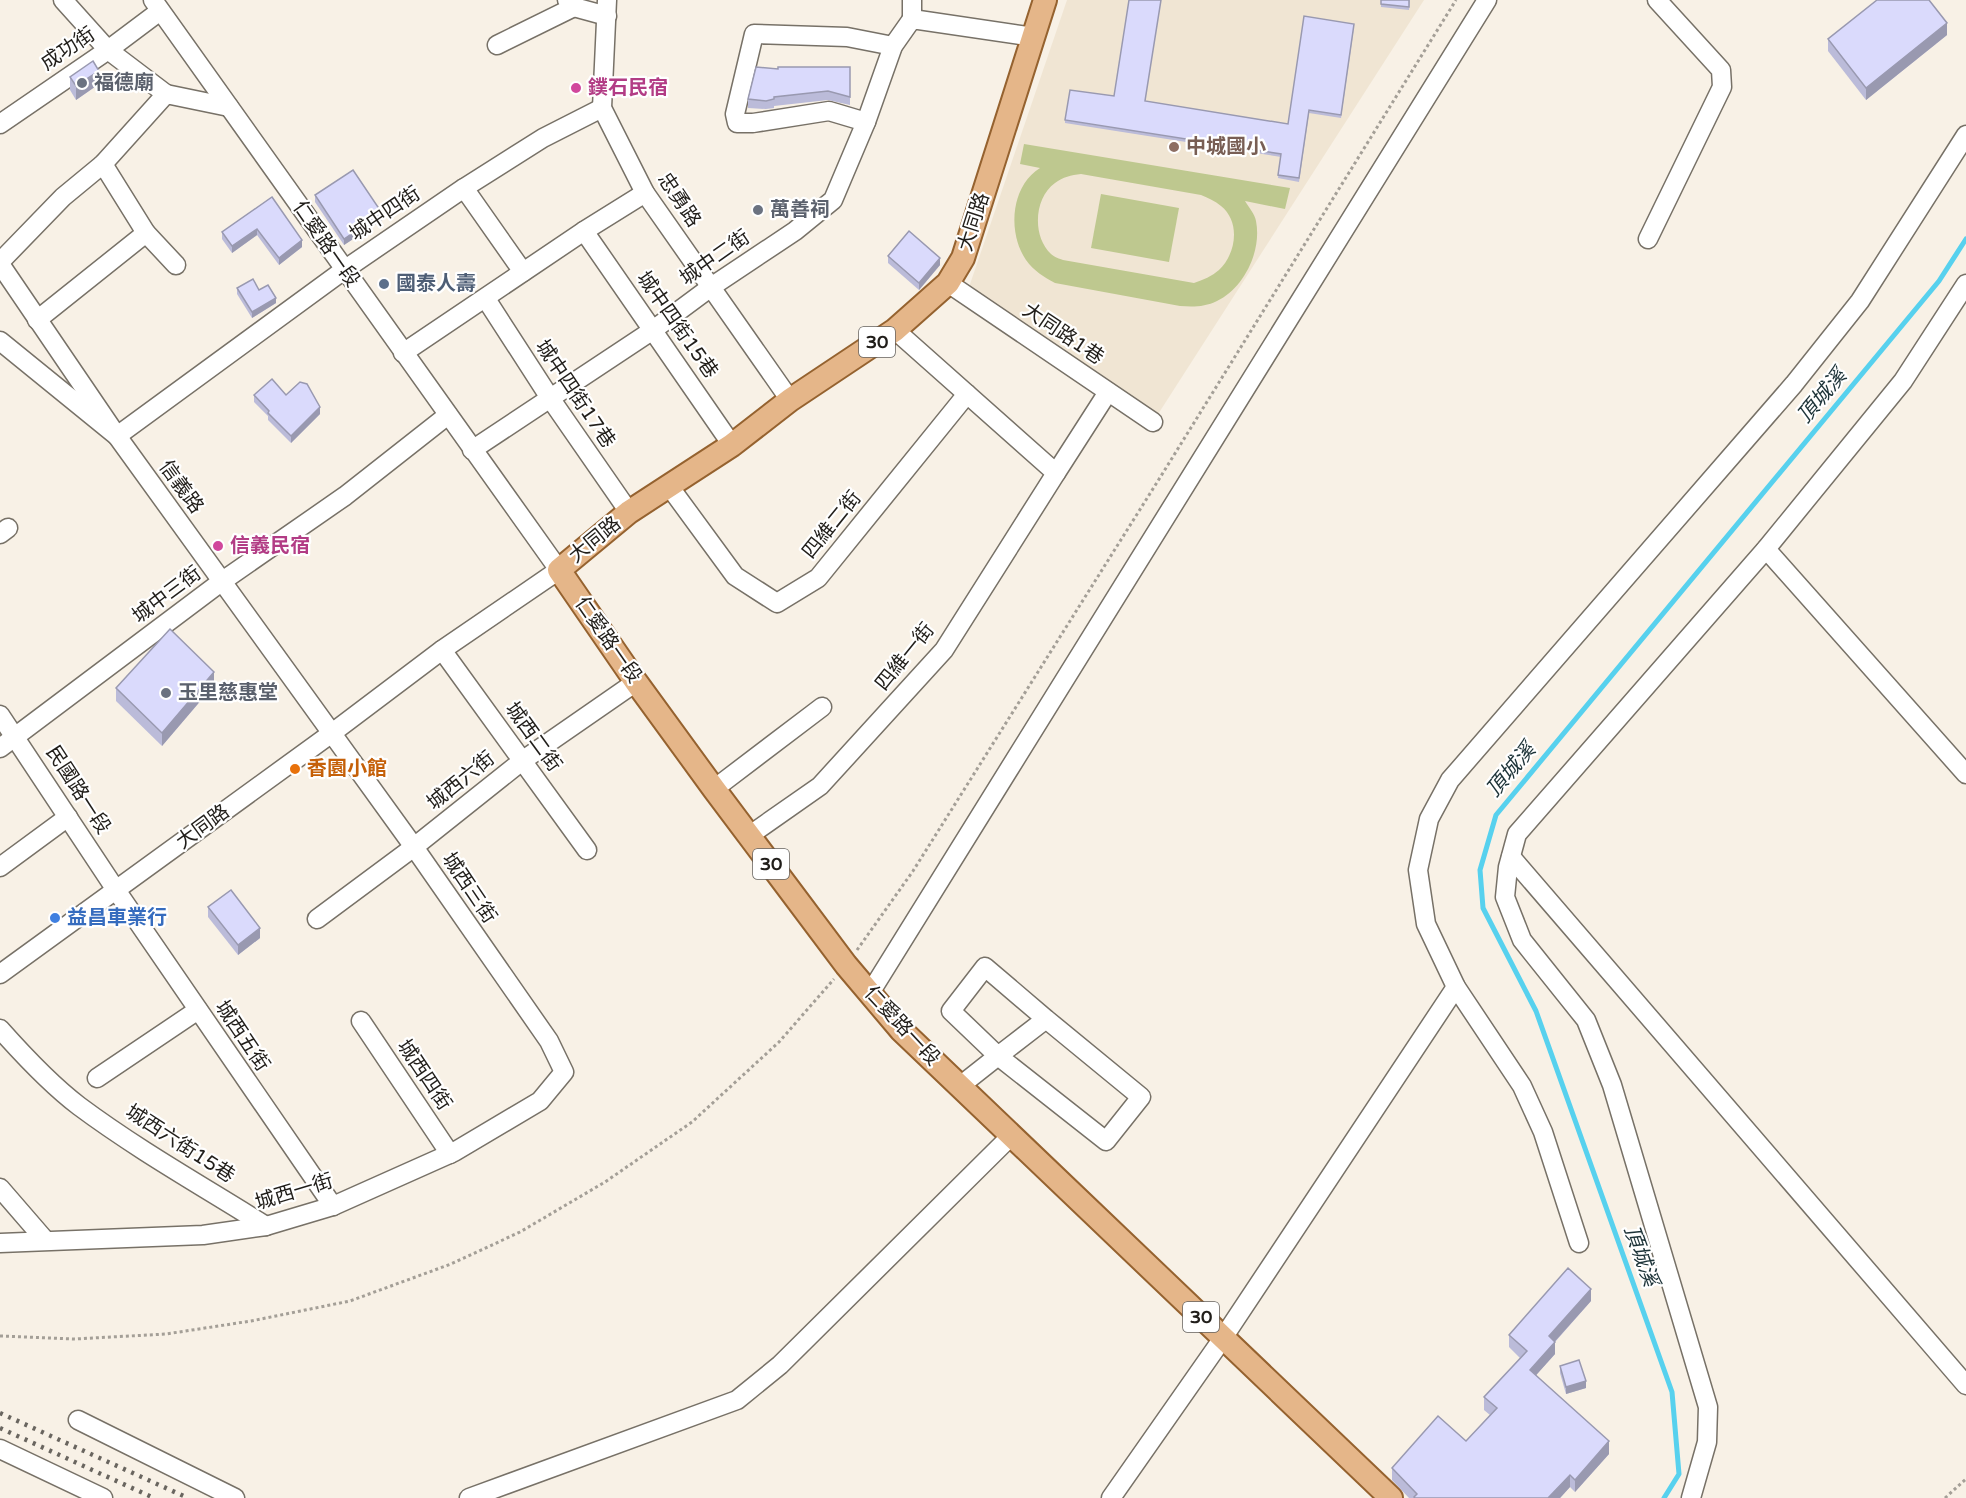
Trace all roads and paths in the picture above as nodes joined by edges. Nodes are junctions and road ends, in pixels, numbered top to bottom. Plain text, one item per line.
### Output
1 (63, 0) edge
2 (912, 0) edge
3 (1045, 0) edge
4 (1456, 0) edge
5 (1487, 0) edge
6 (1657, 0) edge
7 (571, 3) edge
8 (157, 5) edge
9 (607, 8) edge
10 (912, 19) junction
11 (1034, 37) junction
12 (497, 45) dead end
13 (893, 46) junction
14 (108, 50) junction
15 (166, 94) junction
16 (229, 107) junction
17 (602, 108) junction
18 (866, 122) junction
19 (0, 124) edge
20 (1966, 135) edge
21 (103, 164) junction
22 (464, 188) junction
23 (645, 193) junction
24 (584, 231) junction
25 (146, 233) junction
26 (1648, 239) dead end
27 (0, 263) edge
28 (176, 265) dead end
29 (344, 270) junction
30 (524, 272) junction
31 (948, 283) junction
32 (1966, 284) edge
33 (711, 288) junction
34 (486, 298) junction
35 (38, 320) junction
36 (653, 330) junction
37 (895, 330) junction
38 (0, 341) edge
39 (404, 353) junction
40 (1108, 392) junction
41 (967, 394) junction
42 (550, 398) junction
43 (790, 400) junction
44 (448, 414) junction
45 (1153, 422) dead end
46 (117, 436) junction
47 (732, 446) junction
48 (472, 450) junction
49 (1056, 473) junction
50 (669, 486) junction
51 (629, 513) junction
52 (1766, 549) junction
53 (559, 570) junction
54 (221, 582) junction
55 (442, 650) junction
56 (636, 682) junction
57 (822, 708) dead end
58 (0, 715) edge
59 (332, 733) junction
60 (16, 738) junction
61 (0, 748) edge
62 (522, 761) junction
63 (1966, 774) edge
64 (714, 789) junction
65 (68, 817) junction
66 (750, 835) junction
67 (414, 847) junction
68 (587, 850) dead end
69 (1511, 857) junction
70 (0, 867) edge
71 (116, 891) junction
72 (317, 919) dead end
73 (846, 965) junction
74 (0, 974) edge
75 (1455, 987) junction
76 (870, 993) junction
77 (198, 1010) junction
78 (1046, 1019) junction
79 (361, 1021) dead end
80 (0, 1029) edge
81 (998, 1056) junction
82 (564, 1072) joint
83 (97, 1078) dead end
84 (960, 1086) junction
85 (1011, 1136) junction
86 (450, 1154) junction
87 (0, 1188) edge
88 (333, 1206) junction
89 (266, 1226) junction
90 (45, 1240) junction
91 (1579, 1243) dead end
92 (0, 1244) edge
93 (0, 1336) edge
94 (1223, 1338) junction
95 (1966, 1385) edge
96 (78, 1420) dead end
97 (0, 1449) edge
98 (1966, 1479) edge
99 (103, 1498) edge
100 (235, 1498) edge
101 (469, 1498) edge
102 (1111, 1498) edge
103 (1391, 1498) edge
104 (1691, 1498) edge
105 (1945, 1498) edge

1 - 14 street
2 - 10 street
3 - 11 main road, 大同路 / 30
4 - 73 path
5 - 76 street
6 - 26 street
7 - 9 street
7 - 12 street
8 - 14 street, 成功街
8 - 16 street, 仁愛路一段
9 - 17 street, 忠勇路
10 - 11 street
10 - 13 street, 城中二街
11 - 31 main road, 大同路 / 30
13 - 18 street, 城中二街
13 - 18 street
14 - 15 street
14 - 19 street, 成功街
15 - 16 street
15 - 21 street
16 - 29 street, 仁愛路一段
17 - 22 street, 城中四街
17 - 23 street, 忠勇路
18 - 33 street, 城中二街
20 - 75 street
21 - 25 street
21 - 27 street
22 - 29 street, 城中四街
22 - 30 street
23 - 24 street
23 - 33 street, 忠勇路
24 - 30 street
24 - 36 street, 城中四街15巷
25 - 28 street
25 - 35 street
27 - 35 street, 信義路
29 - 39 street, 仁愛路一段
29 - 46 street, 城中四街
30 - 34 street
31 - 37 main road, 大同路 / 30
31 - 40 street, 大同路1巷
32 - 52 street
33 - 36 street, 城中二街
33 - 43 street, 忠勇路
34 - 39 street
34 - 42 street, 城中四街17巷
35 - 46 street, 信義路
36 - 42 street, 城中二街
36 - 47 street, 城中四街15巷
37 - 41 street
37 - 43 main road, 大同路 / 30
38 - 46 street
39 - 44 street, 仁愛路一段
40 - 45 street, 大同路1巷
40 - 49 street, 四維一街
41 - 49 street
41 - 50 street, 四維二街
42 - 48 street, 城中二街
42 - 51 street, 城中四街17巷
43 - 47 main road, 大同路 / 30
44 - 48 street, 仁愛路一段
44 - 54 street, 城中三街
46 - 54 street, 信義路
47 - 50 main road, 大同路 / 30
48 - 53 street, 仁愛路一段
49 - 66 street, 四維一街
50 - 51 main road, 大同路 / 30
51 - 53 main road, 大同路 / 30
52 - 63 street
52 - 69 street
53 - 55 street, 大同路
53 - 56 main road, 仁愛路一段 / 30
54 - 59 street, 信義路
54 - 60 street, 城中三街
55 - 59 street, 大同路
55 - 62 street, 城西二街
56 - 62 street, 城西六街
56 - 64 main road, 仁愛路一段 / 30
57 - 64 street
58 - 60 street, 民國路一段
59 - 67 street, 城西三街
59 - 71 street, 大同路
60 - 61 street, 城中三街
60 - 65 street, 民國路一段
62 - 67 street, 城西六街
62 - 68 street, 城西二街
64 - 66 main road, 仁愛路一段 / 30
65 - 70 street
65 - 71 street, 民國路一段
66 - 73 main road, 仁愛路一段 / 30
67 - 72 street, 城西六街
67 - 82 street, 城西三街
69 - 95 street
69 - 104 street
71 - 74 street, 大同路
71 - 77 street, 城西五街
73 - 76 main road, 仁愛路一段 / 30
73 - 93 path
75 - 91 street
75 - 94 street
76 - 84 main road, 仁愛路一段 / 30
77 - 83 street
77 - 88 street, 城西五街
78 - 81 street
78 - 81 street
78 - 81 street
79 - 86 street, 城西四街
80 - 89 street, 城西六街15巷
81 - 84 street
82 - 86 street, 城西一街
84 - 85 main road, 仁愛路一段 / 30
85 - 94 main road, 30
85 - 101 street
86 - 88 street, 城西一街
87 - 90 street
88 - 89 street, 城西一街
89 - 90 street, 城西一街
90 - 92 street, 城西一街
94 - 102 street
94 - 103 main road, 30
96 - 100 street
97 - 99 street
98 - 105 path

